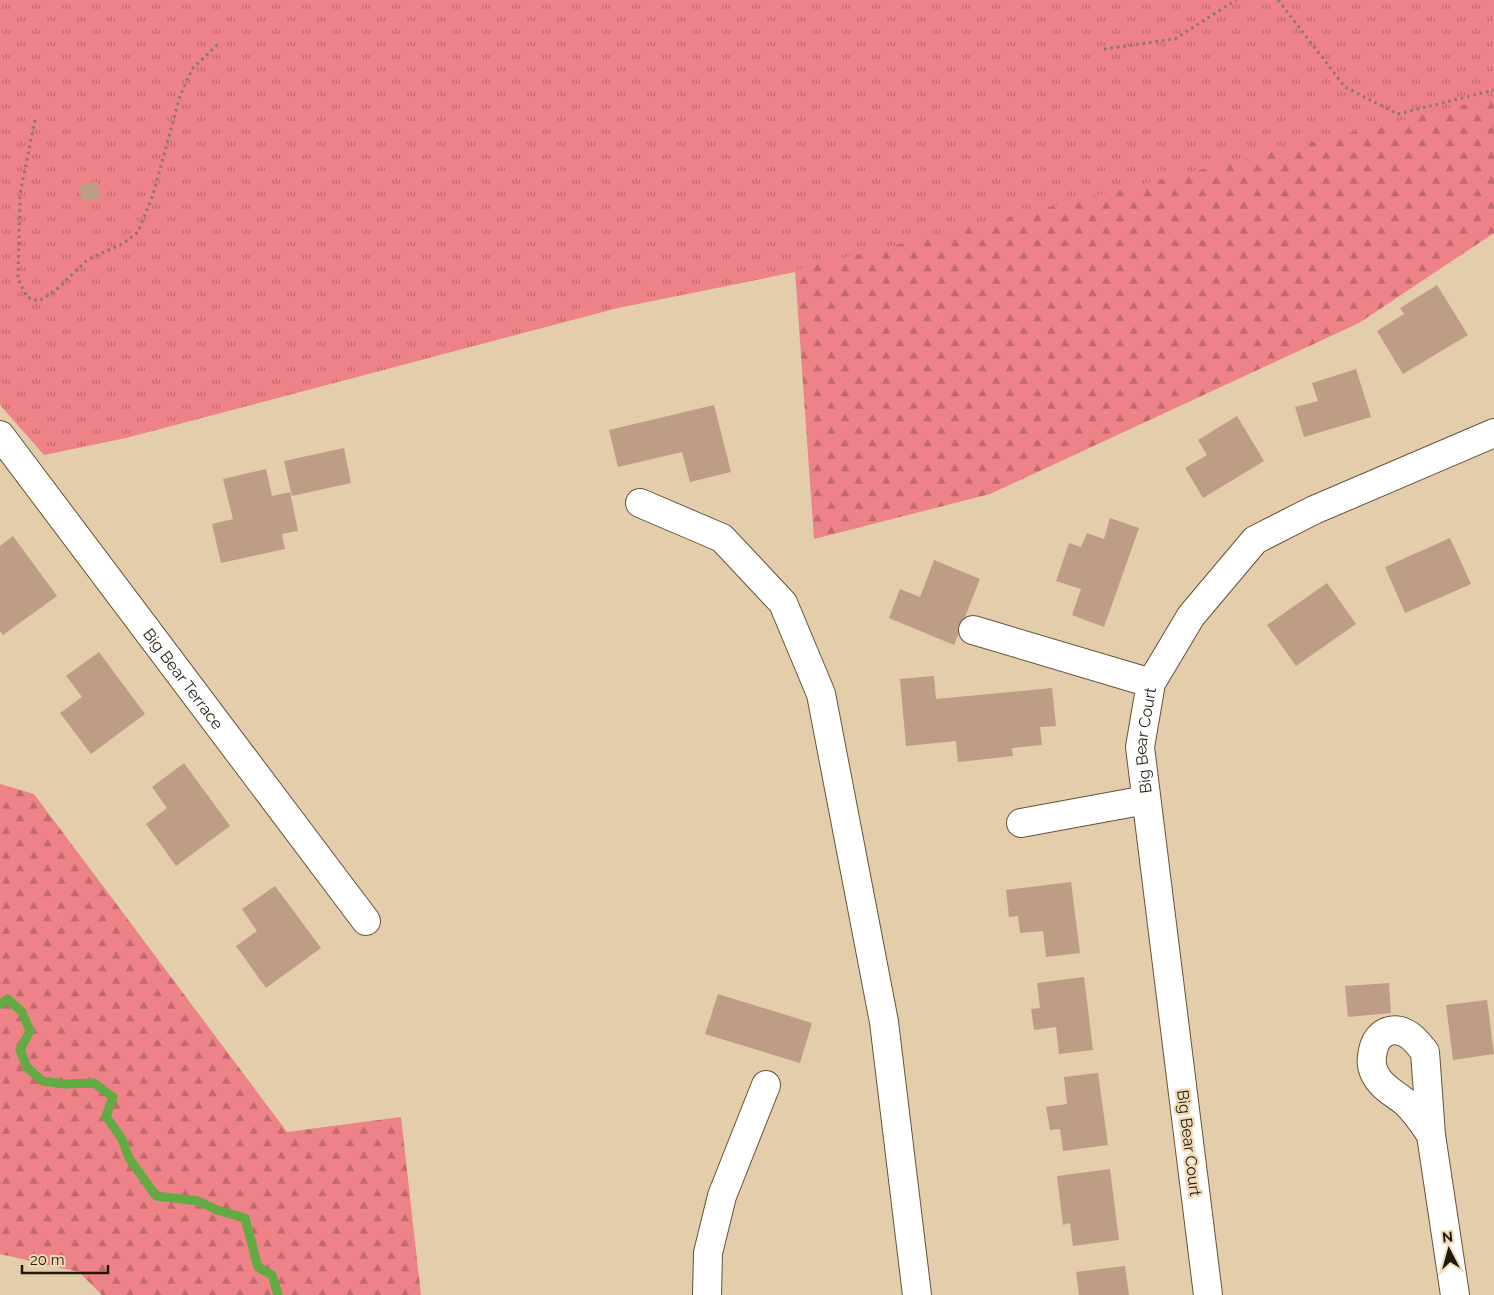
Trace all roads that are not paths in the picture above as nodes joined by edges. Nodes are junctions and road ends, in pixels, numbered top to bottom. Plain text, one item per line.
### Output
1 (1494, 433) edge
2 (0, 435) edge
3 (640, 503) dead end
4 (973, 630) dead end
5 (1151, 684) junction
6 (1146, 800) junction
7 (1021, 823) dead end
8 (366, 921) dead end
9 (766, 1085) dead end
10 (1431, 1135) dead end
11 (707, 1295) edge
12 (917, 1295) edge
13 (1208, 1295) edge
14 (1455, 1295) edge

1 - 5 street, Big Bear Court
2 - 8 street, Big Bear Terrace
3 - 12 street
4 - 5 street
5 - 6 street, Big Bear Court
6 - 7 street
6 - 13 street, Big Bear Court
9 - 11 street
10 - 14 street

